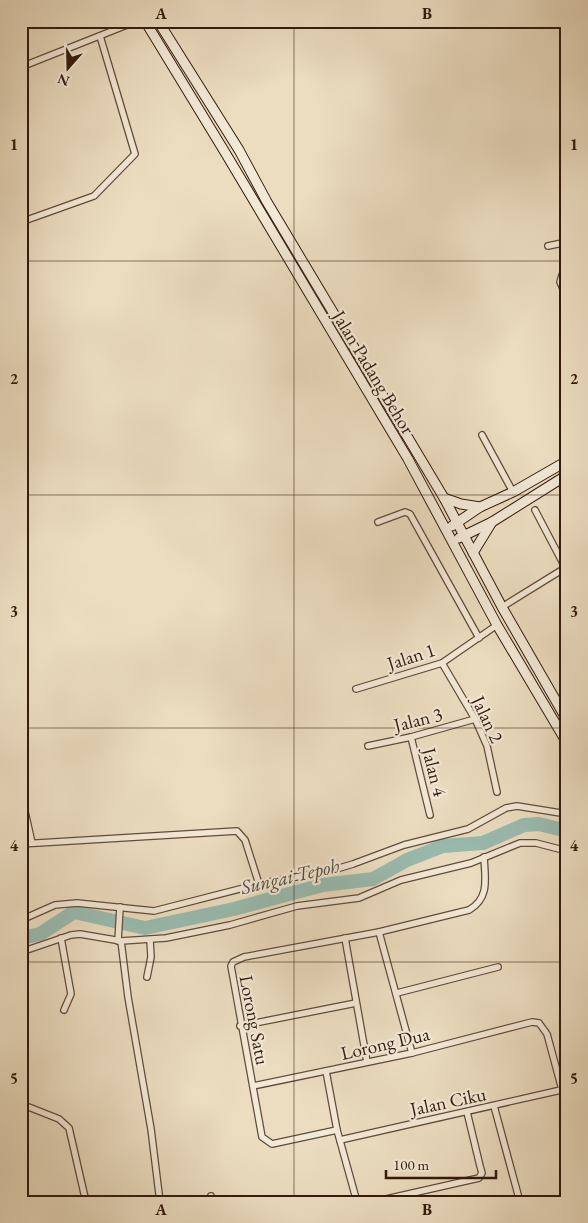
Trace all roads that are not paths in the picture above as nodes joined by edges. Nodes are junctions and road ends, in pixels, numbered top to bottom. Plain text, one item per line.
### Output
1 (137, 21) edge
2 (145, 21) edge
3 (158, 21) edge
4 (100, 36) junction
5 (21, 67) edge
6 (21, 222) edge
7 (567, 242) edge
8 (548, 246) dead end
9 (562, 275) dead end
10 (567, 298) edge
11 (482, 436) dead end
12 (567, 462) edge
13 (567, 475) edge
14 (513, 492) junction
15 (444, 498) junction
16 (480, 507) junction
17 (535, 510) dead end
18 (378, 522) dead end
19 (492, 522) junction
20 (457, 523) junction
21 (445, 530) junction
22 (464, 535) junction
23 (452, 542) junction
24 (473, 553) junction
25 (566, 570) edge
26 (502, 607) junction
27 (497, 625) junction
28 (478, 638) junction
29 (442, 663) junction
30 (356, 689) dead end
31 (475, 719) junction
32 (567, 720) edge
33 (411, 737) junction
34 (567, 743) edge
35 (368, 746) dead end
36 (497, 792) dead end
37 (24, 807) dead end
38 (567, 814) edge
39 (430, 815) dead end
40 (21, 844) edge
41 (32, 844) junction
42 (567, 852) edge
43 (484, 857) junction
44 (259, 884) junction
45 (120, 907) junction
46 (21, 920) edge
47 (379, 932) junction
48 (61, 938) junction
49 (345, 938) junction
50 (119, 939) junction
51 (150, 940) junction
52 (21, 952) edge
53 (498, 967) dead end
54 (146, 977) dead end
55 (397, 993) junction
56 (356, 1003) junction
57 (64, 1010) dead end
58 (240, 1026) junction
59 (412, 1053) junction
60 (367, 1062) junction
61 (326, 1071) junction
62 (252, 1086) junction
63 (561, 1090) junction
64 (21, 1104) edge
65 (494, 1106) junction
66 (567, 1108) edge
67 (467, 1112) junction
68 (338, 1130) junction
69 (340, 1140) junction
70 (86, 1202) edge
71 (160, 1202) edge
72 (357, 1202) edge
73 (373, 1202) edge
74 (520, 1202) edge

1 - 4 street
2 - 21 main road, Jalan Padang Behor
3 - 15 main road, Jalan Padang Behor
4 - 5 street
4 - 6 street
7 - 8 street
9 - 10 street
11 - 14 street
12 - 14 main road
13 - 19 main road
14 - 16 main road
15 - 16 main road
15 - 20 main road, Jalan Padang Behor
16 - 20 main road
17 - 25 street
18 - 28 street
19 - 22 main road
19 - 24 main road
20 - 21 main road
20 - 22 main road, Jalan Padang Behor
21 - 23 main road, Jalan Padang Behor
22 - 23 main road
22 - 24 main road, Jalan Padang Behor
23 - 27 main road, Jalan Padang Behor
24 - 26 main road, Jalan Padang Behor
25 - 26 street
26 - 32 main road, Jalan Padang Behor
27 - 28 street, Jalan 1
27 - 34 main road, Jalan Padang Behor
28 - 29 street, Jalan 1
29 - 30 street, Jalan 1
29 - 31 street, Jalan 2
31 - 33 street, Jalan 3
31 - 36 street, Jalan 2
33 - 35 street, Jalan 3
33 - 39 street, Jalan 4
37 - 41 street
38 - 44 street
40 - 41 street
41 - 44 street
42 - 43 street
43 - 47 street, Lorong Satu
43 - 51 street
44 - 45 street
45 - 46 street
45 - 50 street
47 - 49 street, Lorong Satu
47 - 55 street
48 - 50 street
48 - 52 street
48 - 57 street
49 - 56 street
49 - 58 street, Lorong Satu
50 - 51 street
50 - 71 street
51 - 54 street
53 - 55 street
55 - 59 street
56 - 58 street
56 - 60 street
58 - 62 street, Lorong Satu
59 - 60 street, Lorong Dua
59 - 63 street, Lorong Dua
60 - 61 street, Lorong Dua
61 - 62 street, Lorong Dua
61 - 68 street
62 - 68 street, Lorong Satu
63 - 65 street, Jalan Ciku
63 - 66 street
64 - 70 street
65 - 67 street, Jalan Ciku
65 - 74 street
67 - 69 street, Jalan Ciku
67 - 73 street
68 - 69 street
69 - 72 street

